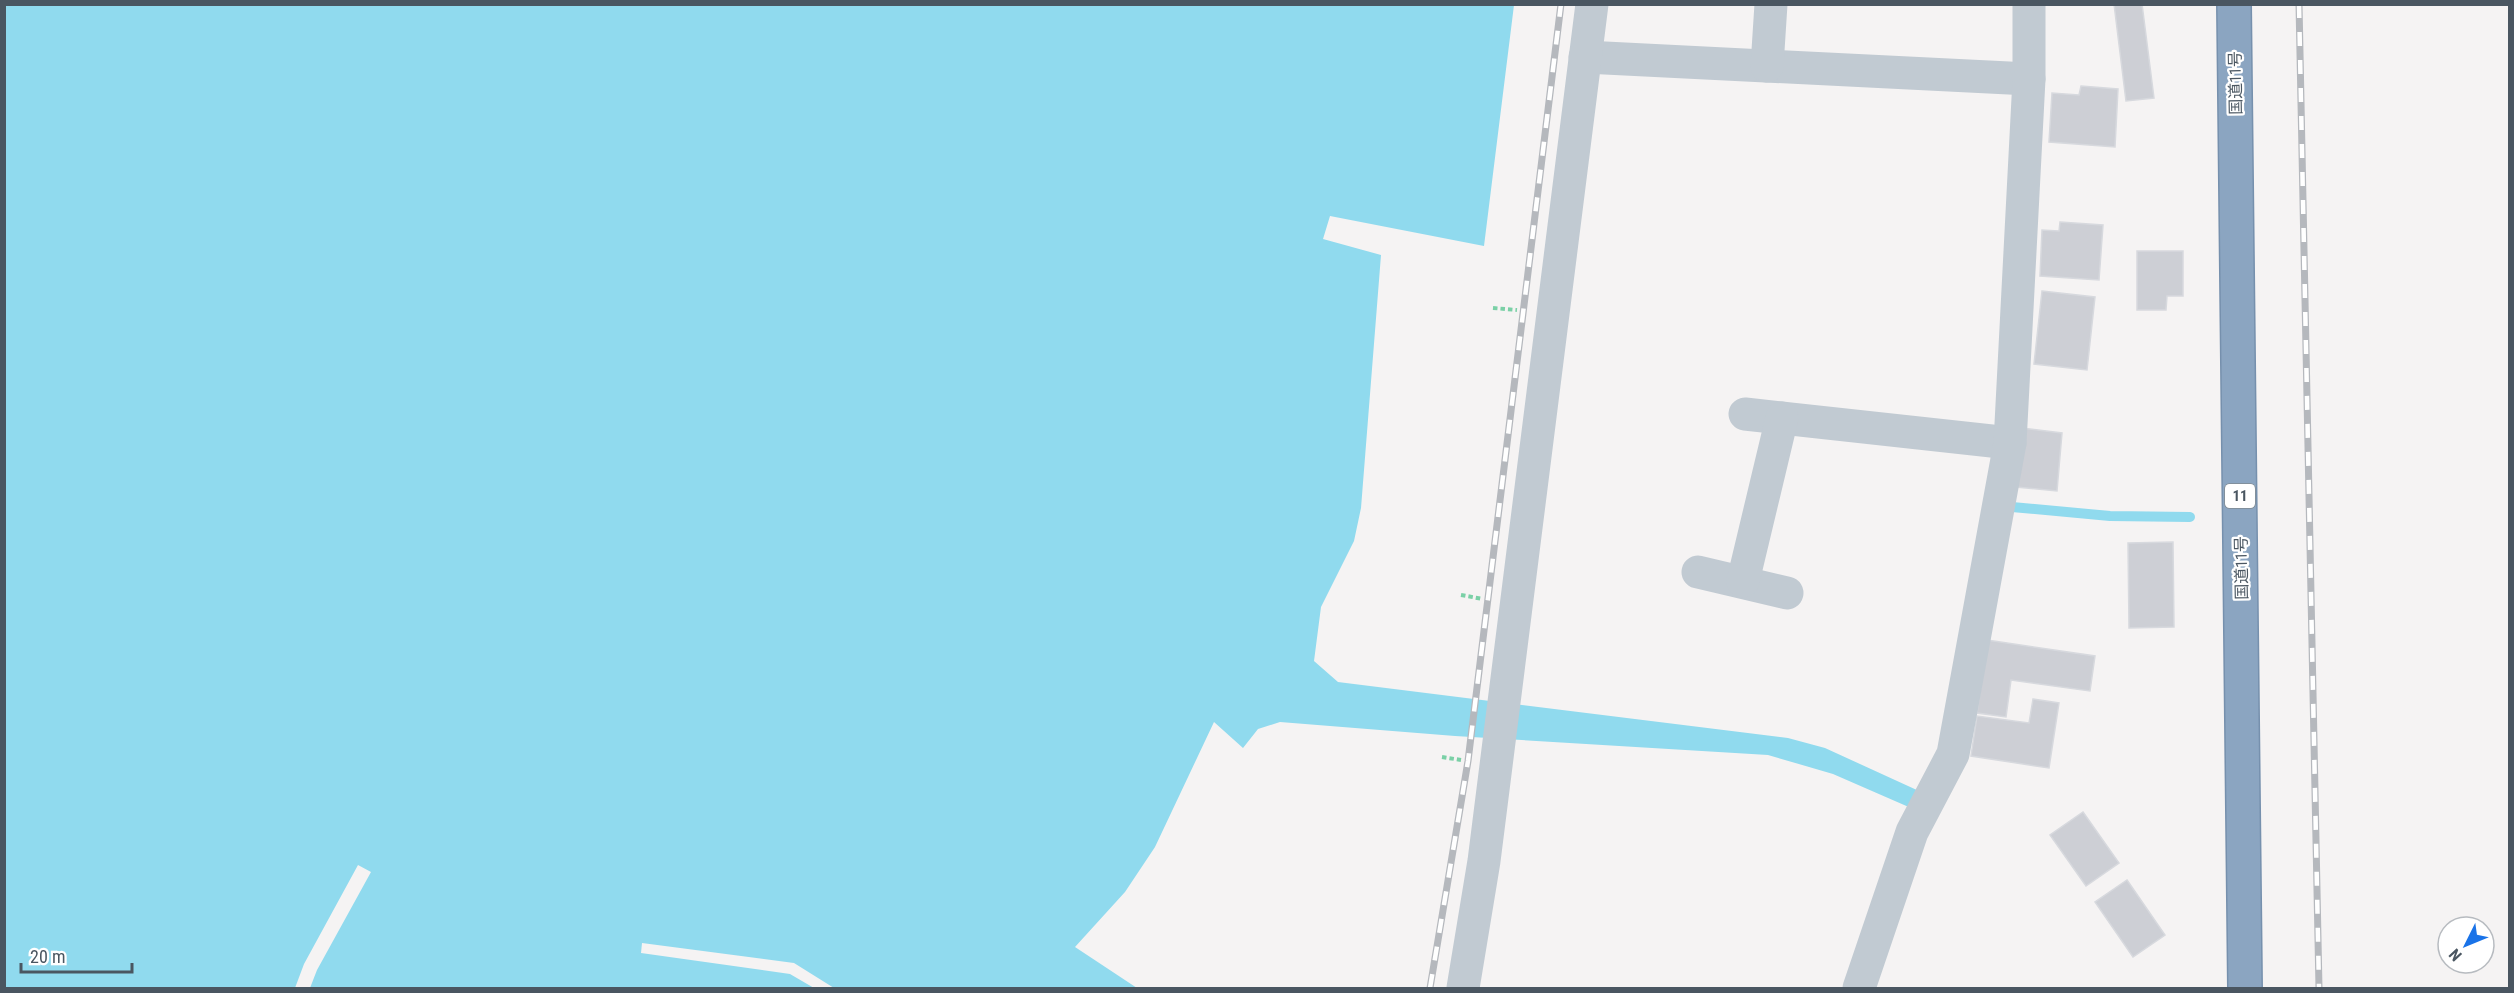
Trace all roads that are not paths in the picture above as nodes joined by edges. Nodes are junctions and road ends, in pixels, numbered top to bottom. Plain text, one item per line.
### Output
1 (1592, 4) edge
2 (1772, 4) edge
3 (2029, 4) edge
4 (2234, 4) edge
5 (1585, 57) junction
6 (1767, 66) junction
7 (2029, 78) junction
8 (1745, 414) dead end
9 (1782, 418) junction
10 (2010, 443) junction
11 (1698, 572) dead end
12 (1743, 581) junction
13 (1787, 594) dead end
14 (1463, 988) edge
15 (1858, 988) edge
16 (2245, 988) edge

1 - 5 street
2 - 6 street
3 - 7 street
4 - 16 highway, 国道11号 / 11
5 - 6 street
5 - 14 street
6 - 7 street
7 - 10 street
8 - 9 street
9 - 10 street
9 - 12 street
10 - 15 street
11 - 12 street
12 - 13 street

